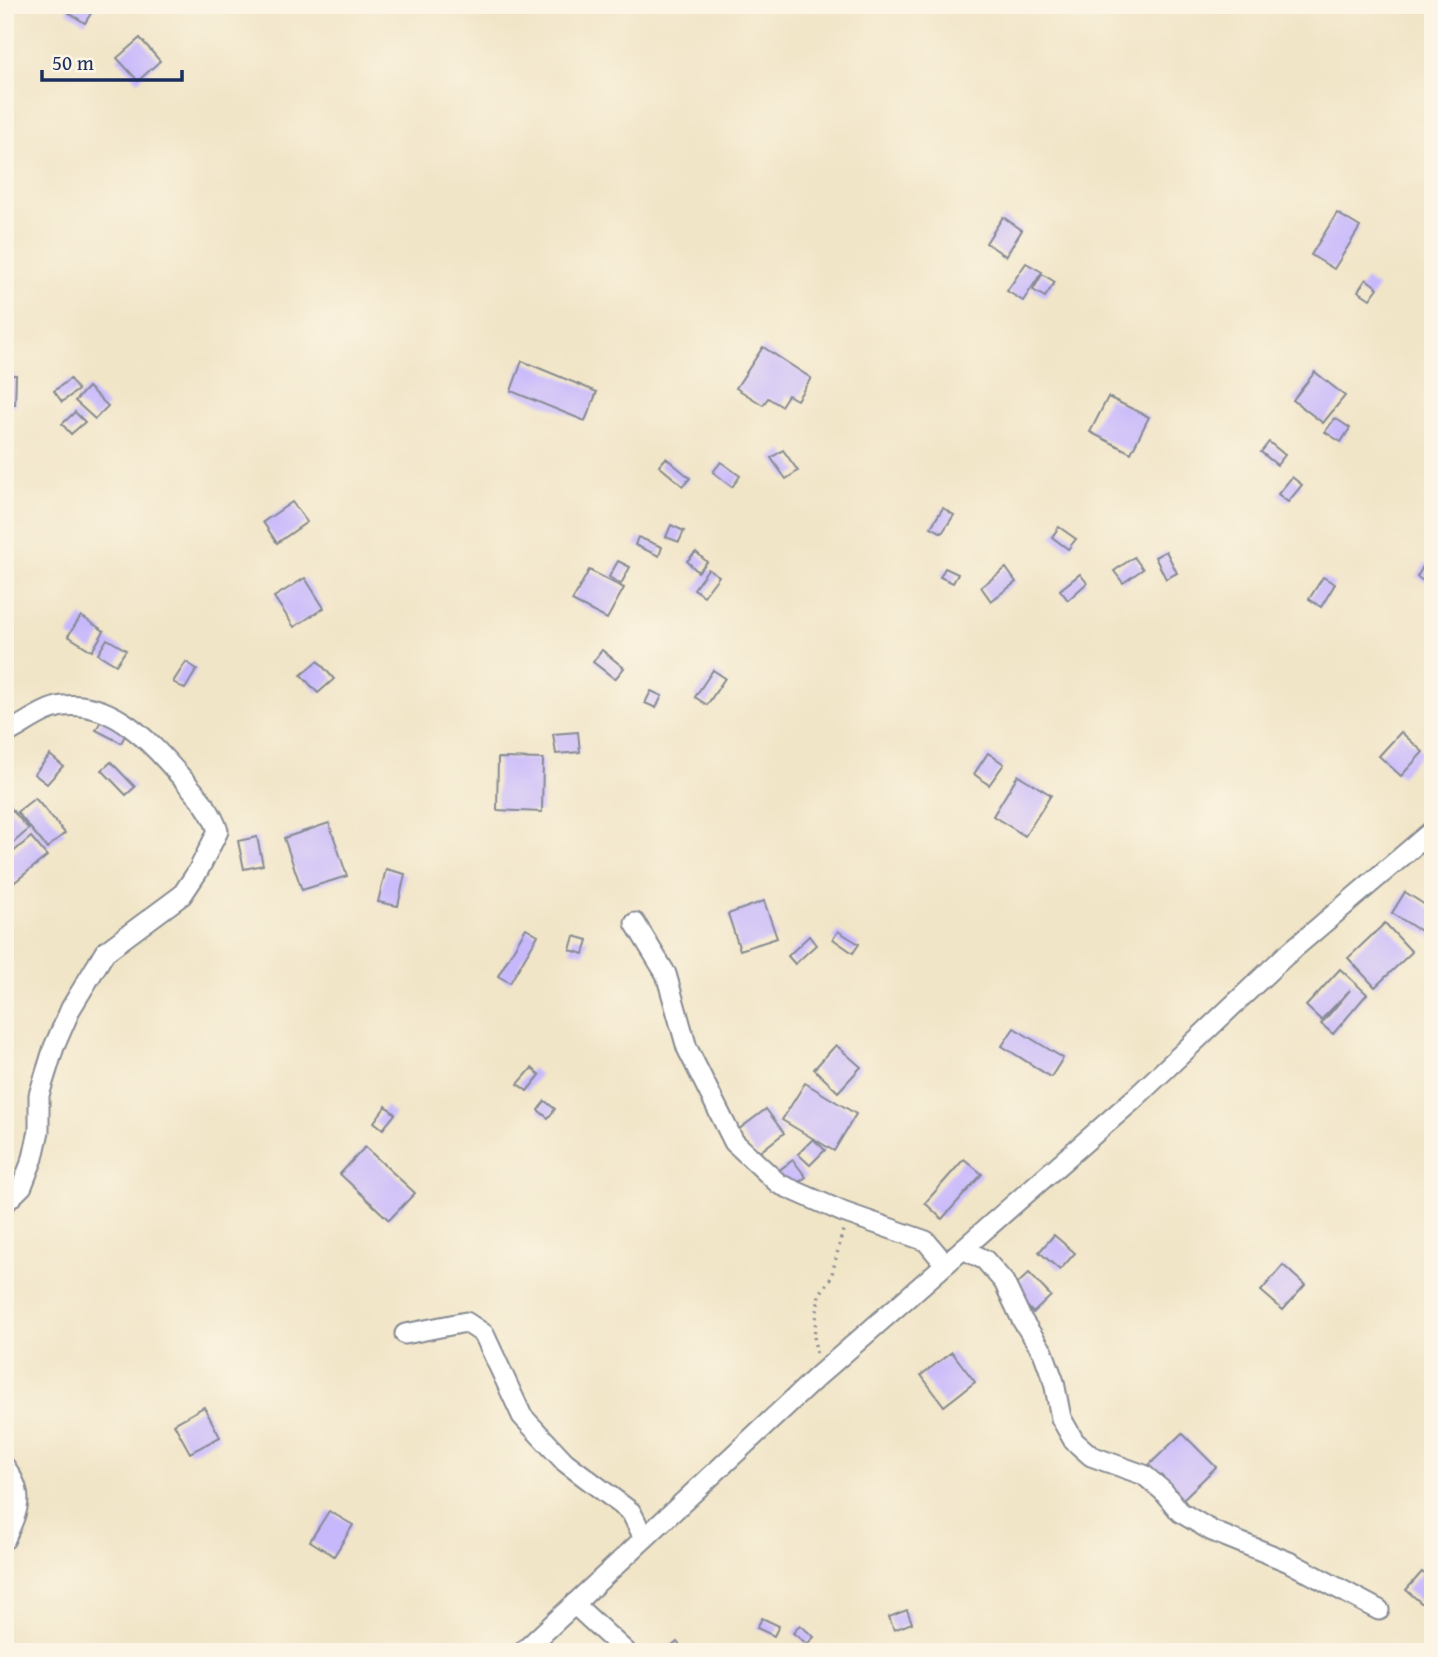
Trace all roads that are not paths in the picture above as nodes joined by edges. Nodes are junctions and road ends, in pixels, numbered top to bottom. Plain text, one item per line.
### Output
1 (5, 734) edge
2 (1433, 830) edge
3 (635, 923) dead end
4 (22, 1185) junction
5 (5, 1203) edge
6 (5, 1217) edge
7 (963, 1249) junction
8 (945, 1264) junction
9 (405, 1334) dead end
10 (5, 1467) edge
11 (644, 1538) junction
12 (5, 1539) edge
13 (574, 1604) junction
14 (1379, 1610) dead end
15 (523, 1652) edge
16 (626, 1652) edge

1 - 4 street
2 - 7 street
3 - 8 street
4 - 5 street
4 - 6 street
7 - 8 street
7 - 14 street
8 - 11 street
9 - 11 street
10 - 12 street
11 - 13 street
13 - 15 street
13 - 16 street

